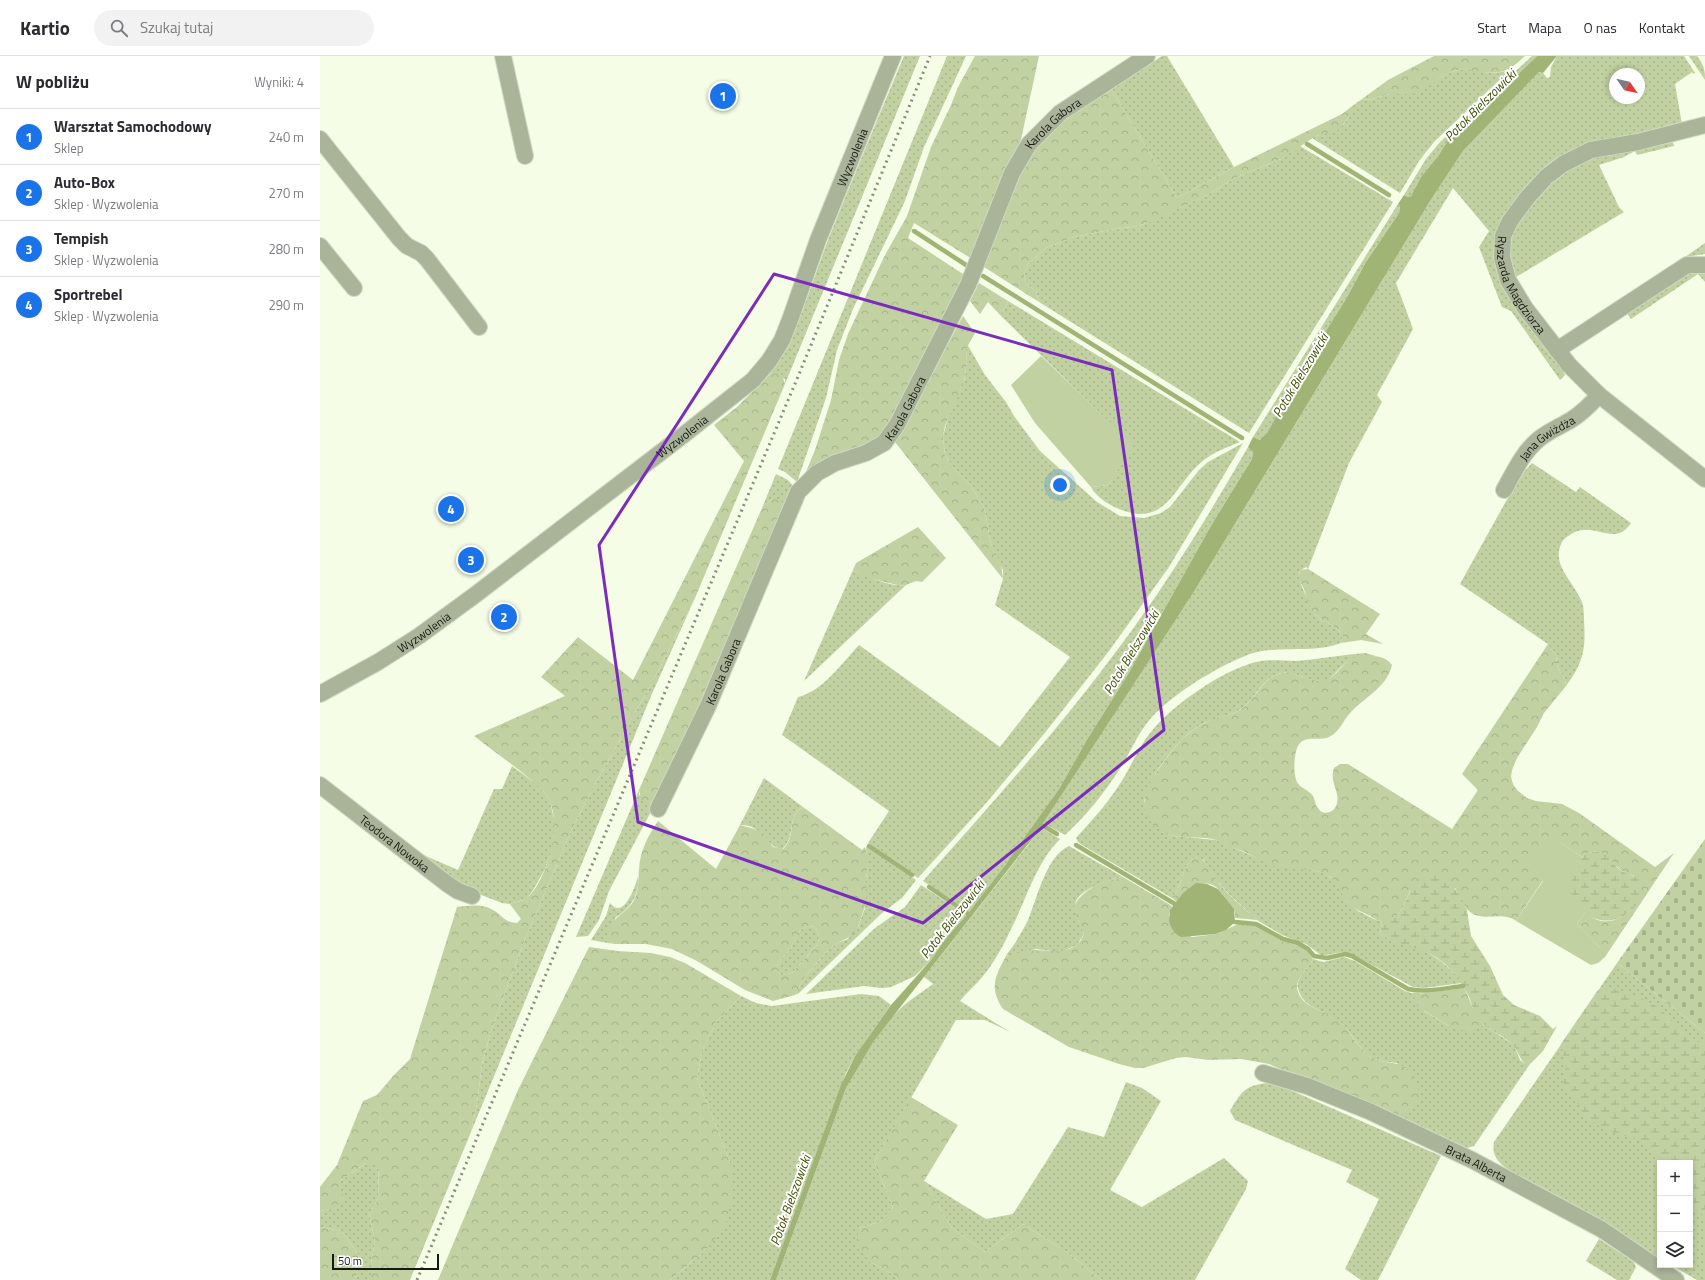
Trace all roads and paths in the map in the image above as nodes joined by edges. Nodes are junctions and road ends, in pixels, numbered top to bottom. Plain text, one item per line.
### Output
1 (503, 56) edge
2 (893, 56) edge
3 (1147, 56) edge
4 (1705, 125) edge
5 (320, 139) edge
6 (525, 156) dead end
7 (320, 246) edge
8 (1705, 265) edge
9 (354, 288) dead end
10 (479, 327) dead end
11 (1557, 350) junction
12 (1600, 395) junction
13 (1705, 479) edge
14 (1504, 490) dead end
15 (320, 694) edge
16 (320, 785) edge
17 (658, 809) dead end
18 (472, 896) dead end
19 (1263, 1073) dead end
20 (1676, 1280) edge

1 - 6 street
2 - 15 street, Wyzwolenia
3 - 17 street, Karola Gabora
4 - 11 street, Ryszarda Magdziorza
5 - 10 street
7 - 9 street
8 - 11 street
11 - 12 street, Ryszarda Magdziorza
12 - 13 street, Ryszarda Magdziorza
12 - 14 street, Jana Gwiżdża
16 - 18 street, Teodora Nowoka
19 - 20 street, Brata Alberta

